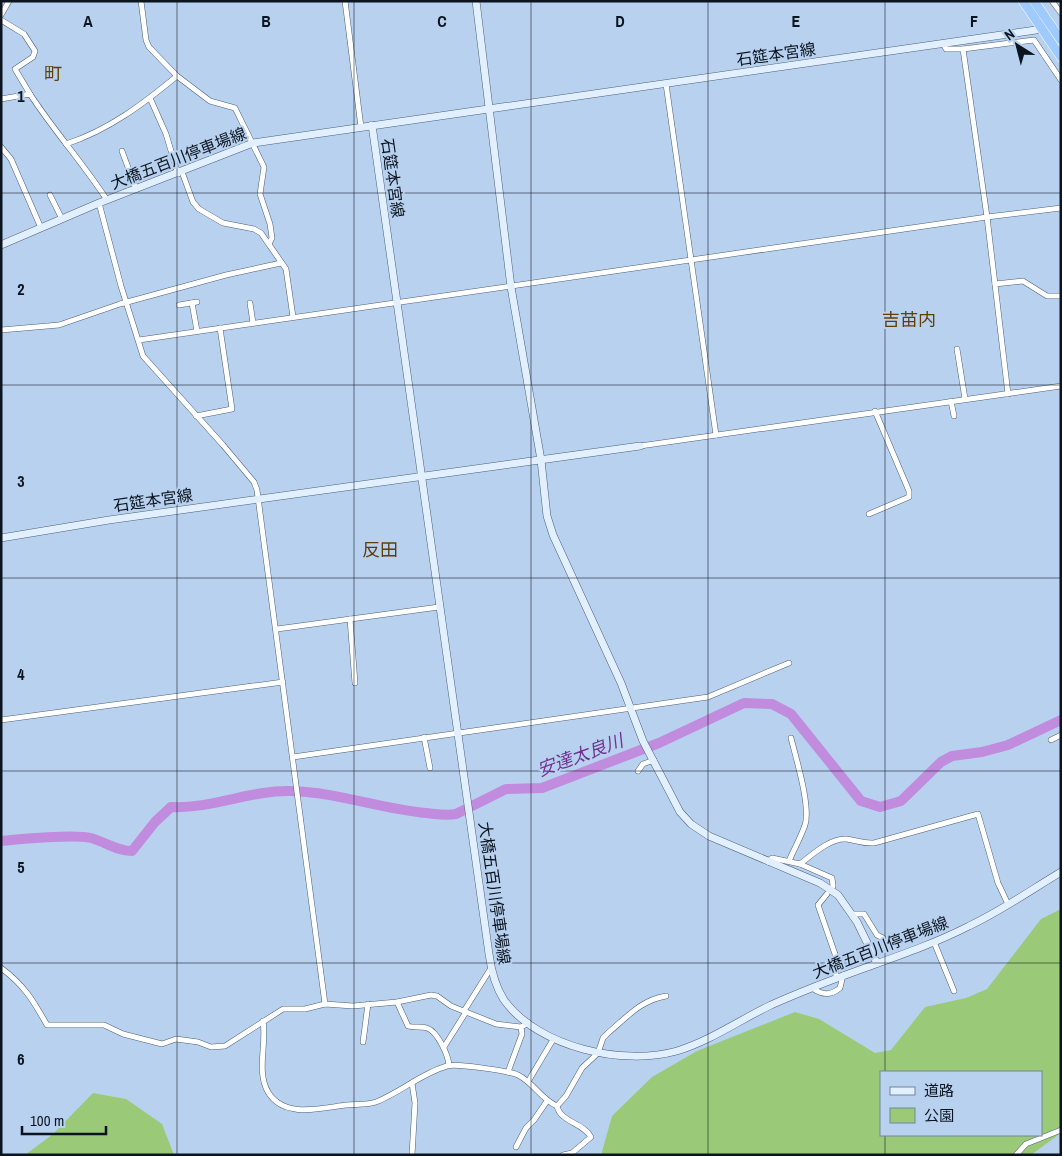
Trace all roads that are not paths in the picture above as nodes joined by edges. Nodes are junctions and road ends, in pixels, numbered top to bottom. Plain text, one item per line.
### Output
1 (9, 1) edge
2 (141, 1) edge
3 (345, 1) edge
4 (476, 1) edge
5 (1023, 1) edge
6 (1034, 1) edge
7 (1052, 1) edge
8 (1061, 13) edge
9 (1, 15) edge
10 (1, 20) edge
11 (1036, 30) dead end
12 (1061, 40) edge
13 (943, 43) junction
14 (963, 49) junction
15 (1061, 57) edge
16 (177, 76) junction
17 (1061, 80) edge
18 (666, 84) junction
19 (30, 94) junction
20 (150, 98) junction
21 (1, 99) edge
22 (489, 110) junction
23 (372, 125) junction
24 (361, 127) junction
25 (253, 143) junction
26 (66, 144) junction
27 (1, 147) edge
28 (122, 151) dead end
29 (180, 173) junction
30 (136, 189) junction
31 (50, 195) dead end
32 (107, 200) junction
33 (99, 203) junction
34 (1041, 204) dead end
35 (1061, 208) edge
36 (1040, 211) junction
37 (987, 217) junction
38 (62, 219) junction
39 (42, 228) junction
40 (269, 244) junction
41 (1, 245) edge
42 (691, 259) junction
43 (281, 263) junction
44 (995, 284) junction
45 (511, 287) junction
46 (1061, 296) edge
47 (397, 302) junction
48 (250, 303) dead end
49 (127, 304) junction
50 (179, 305) dead end
51 (293, 317) junction
52 (253, 323) junction
53 (220, 328) junction
54 (1, 330) edge
55 (197, 331) junction
56 (139, 340) junction
57 (957, 349) dead end
58 (1061, 386) edge
59 (1008, 394) junction
60 (965, 399) junction
61 (951, 401) junction
62 (875, 411) junction
63 (196, 416) junction
64 (954, 416) dead end
65 (716, 435) junction
66 (640, 446) joint
67 (541, 460) junction
68 (422, 477) junction
69 (260, 500) junction
70 (869, 514) dead end
71 (1, 538) edge
72 (439, 607) junction
73 (350, 619) junction
74 (277, 629) junction
75 (789, 663) dead end
76 (283, 682) junction
77 (355, 683) dead end
78 (631, 707) junction
79 (1, 720) edge
80 (458, 732) junction
81 (1061, 735) edge
82 (424, 737) junction
83 (791, 738) dead end
84 (1051, 740) dead end
85 (293, 757) junction
86 (652, 758) junction
87 (430, 768) dead end
88 (638, 771) dead end
89 (789, 861) junction
90 (768, 862) junction
91 (800, 864) junction
92 (1061, 872) edge
93 (833, 886) dead end
94 (827, 894) dead end
95 (1008, 904) junction
96 (852, 914) junction
97 (883, 938) dead end
98 (934, 942) junction
99 (877, 963) junction
100 (1, 968) edge
101 (491, 968) junction
102 (840, 977) junction
103 (812, 988) junction
104 (954, 991) dead end
105 (666, 996) dead end
106 (397, 1002) junction
107 (325, 1004) junction
108 (368, 1004) junction
109 (465, 1012) junction
110 (264, 1021) junction
111 (530, 1023) junction
112 (522, 1026) junction
113 (554, 1038) junction
114 (362, 1042) dead end
115 (444, 1047) junction
116 (598, 1053) junction
117 (449, 1065) junction
118 (508, 1072) junction
119 (529, 1080) junction
120 (412, 1083) junction
121 (547, 1101) junction
122 (557, 1106) junction
123 (1061, 1130) edge
124 (516, 1147) dead end
125 (412, 1155) edge
126 (564, 1155) edge
127 (1016, 1155) edge

1 - 9 street
2 - 16 street
3 - 24 street
4 - 22 main road
5 - 15 highway
6 - 12 highway
7 - 8 street
10 - 19 street
11 - 13 main road, 石筵本宮線
13 - 14 street
13 - 18 main road, 石筵本宮線
14 - 17 street
14 - 37 street
16 - 20 street
16 - 25 street
18 - 22 main road, 石筵本宮線
18 - 42 street
19 - 21 street
19 - 26 street
20 - 26 street
20 - 29 street
22 - 23 main road, 石筵本宮線
22 - 45 main road
23 - 24 main road, 大橋五百川停車場線
23 - 47 main road, 石筵本宮線
24 - 25 main road, 大橋五百川停車場線
25 - 29 main road, 大橋五百川停車場線
25 - 40 street
26 - 32 street
27 - 39 street
28 - 30 street
29 - 30 main road, 大橋五百川停車場線
29 - 40 street
30 - 32 main road, 大橋五百川停車場線
31 - 38 street
32 - 33 main road, 大橋五百川停車場線
33 - 38 main road, 大橋五百川停車場線
33 - 49 street
34 - 36 street
35 - 36 street
36 - 37 street
37 - 42 street
37 - 44 street
38 - 39 main road, 大橋五百川停車場線
39 - 41 main road, 大橋五百川停車場線
40 - 43 street
42 - 45 street
42 - 65 street
43 - 49 street
43 - 51 street
44 - 46 street
44 - 59 street
45 - 47 street
45 - 67 main road
47 - 51 street
47 - 68 main road, 石筵本宮線
48 - 52 street
49 - 54 street
49 - 56 street
50 - 55 street
51 - 52 street
52 - 53 street
53 - 55 street
53 - 63 street
55 - 56 street
56 - 63 street
57 - 60 street
58 - 59 street
59 - 60 street
60 - 61 street
61 - 62 street
61 - 64 street
62 - 65 street
62 - 70 street
63 - 69 street
65 - 66 street
66 - 67 main road
67 - 68 main road
67 - 78 main road
68 - 69 main road, 石筵本宮線
68 - 72 main road, 大橋五百川停車場線
69 - 71 main road, 石筵本宮線
69 - 74 street
72 - 73 street
72 - 80 main road, 大橋五百川停車場線
73 - 74 street
73 - 77 street
74 - 76 street
75 - 78 street
76 - 79 street
76 - 85 street
78 - 80 street
78 - 86 main road
80 - 82 street
80 - 101 main road, 大橋五百川停車場線
81 - 84 street
82 - 85 street
82 - 87 street
83 - 89 street
85 - 107 street
86 - 88 street
86 - 90 main road
89 - 90 street
89 - 91 street
90 - 96 main road
91 - 93 street
91 - 95 street
92 - 95 main road, 大橋五百川停車場線
94 - 102 street
95 - 98 main road, 大橋五百川停車場線
96 - 97 street
96 - 99 main road
98 - 99 main road, 大橋五百川停車場線
98 - 104 street
99 - 102 main road, 大橋五百川停車場線
100 - 110 street
101 - 109 street
101 - 111 main road, 大橋五百川停車場線
102 - 103 main road, 大橋五百川停車場線
102 - 103 street
103 - 116 main road, 大橋五百川停車場線
105 - 116 street
106 - 108 street
106 - 109 street
106 - 115 street
107 - 108 street
107 - 110 street
108 - 114 street
109 - 112 street
109 - 115 street
110 - 120 street
111 - 112 street
111 - 113 main road, 大橋五百川停車場線
112 - 118 street
113 - 116 main road, 大橋五百川停車場線
113 - 119 street
115 - 117 street
116 - 122 street
117 - 118 street
117 - 120 street
118 - 119 street
119 - 121 street
120 - 125 street
121 - 122 street
121 - 124 street
122 - 126 street
123 - 127 street

